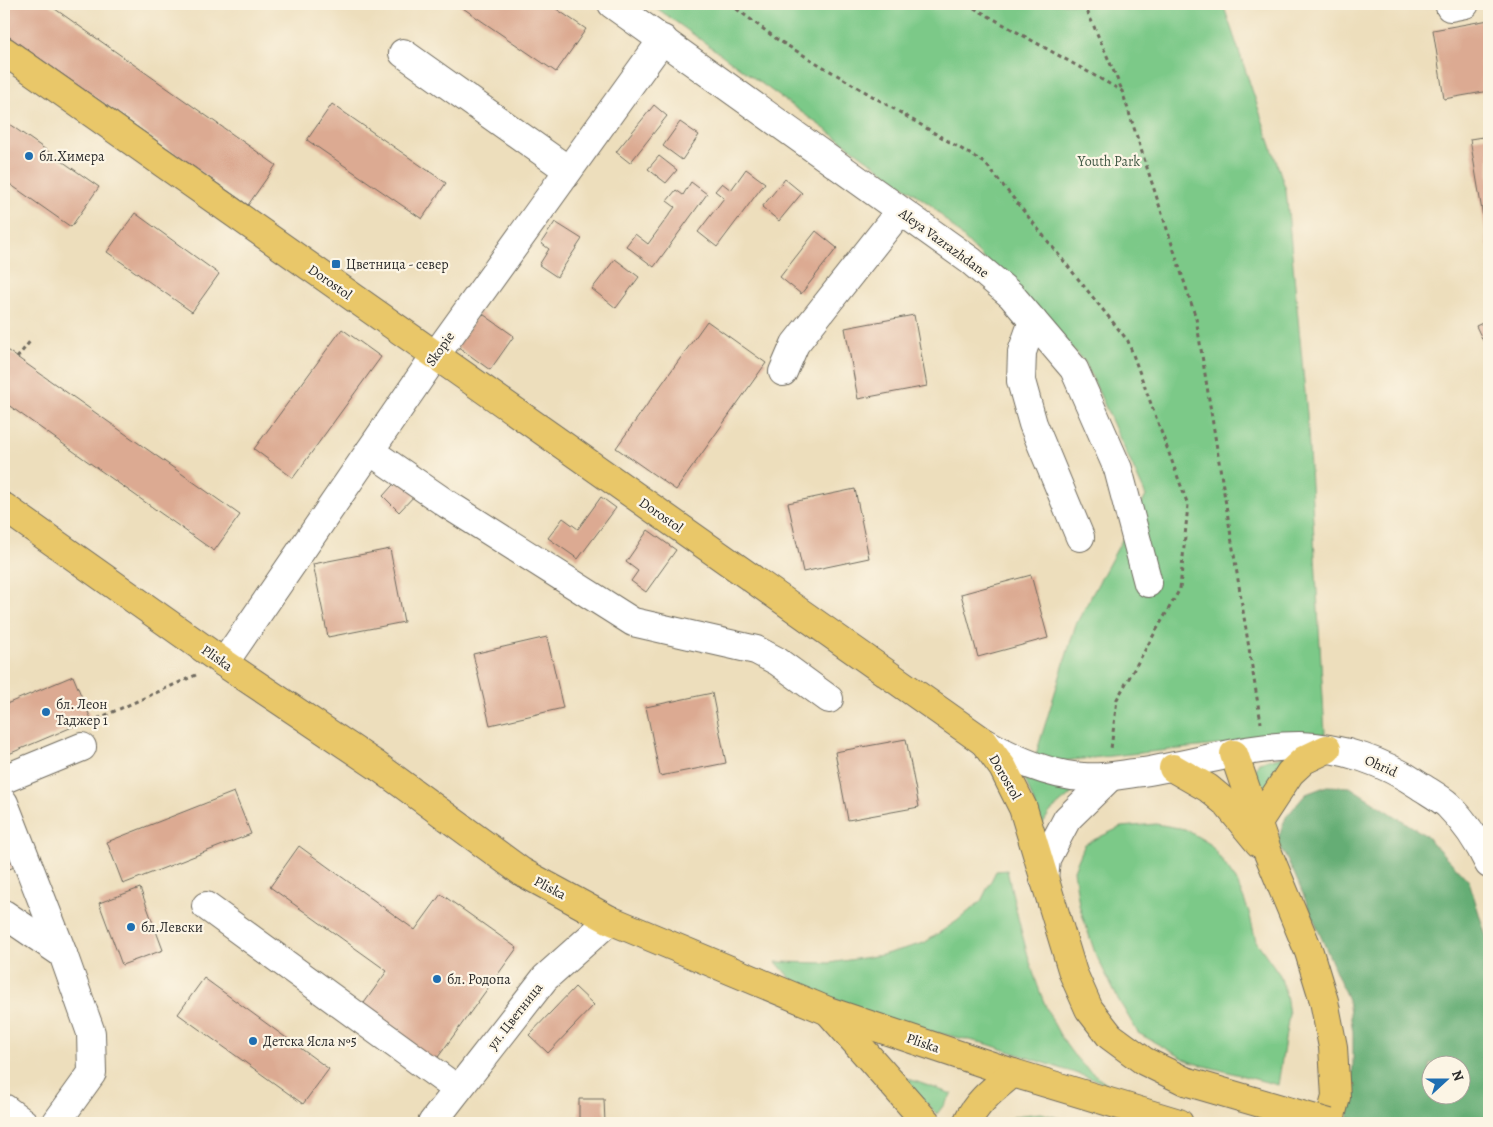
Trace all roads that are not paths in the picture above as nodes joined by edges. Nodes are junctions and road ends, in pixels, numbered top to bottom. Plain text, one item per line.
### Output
1 (612, 4) edge
2 (664, 39) junction
3 (4, 51) edge
4 (402, 53) dead end
5 (568, 170) junction
6 (900, 211) junction
7 (1033, 321) junction
8 (435, 356) junction
9 (783, 372) dead end
10 (370, 451) junction
11 (4, 507) edge
12 (1080, 537) dead end
13 (1148, 582) dead end
14 (224, 663) junction
15 (829, 699) dead end
16 (85, 735) road end
17 (984, 742) junction
18 (1327, 749) junction
19 (1234, 754) junction
20 (1173, 768) junction
21 (1110, 777) junction
22 (4, 779) edge
23 (4, 803) edge
24 (1258, 822) junction
25 (1268, 853) junction
26 (1489, 864) edge
27 (1044, 880) junction
28 (206, 906) dead end
29 (4, 914) edge
30 (610, 920) junction
31 (63, 954) junction
32 (828, 1011) junction
33 (1012, 1073) junction
34 (457, 1090) junction
35 (4, 1108) edge
36 (1176, 1122) edge
37 (24, 1123) edge
38 (56, 1123) edge
39 (432, 1123) edge
40 (927, 1123) edge
41 (967, 1123) edge
42 (1329, 1123) edge

1 - 2 street, Aleya Vazrazhdane
2 - 5 street, Skopie
2 - 6 street, Aleya Vazrazhdane
3 - 8 main road, Dorostol
4 - 5 street
5 - 8 street, Skopie
6 - 7 street, Aleya Vazrazhdane
6 - 9 street
7 - 12 street
7 - 13 street, Aleya Vazrazhdane
8 - 10 street, Skopie
8 - 17 main road, Dorostol
10 - 14 street, Skopie
10 - 15 street
11 - 14 main road, Pliska
14 - 30 main road, Pliska
16 - 22 street
17 - 21 street, Ohrid
17 - 27 main road, Dorostol
18 - 19 street, Ohrid
18 - 24 main road
18 - 26 street, Ohrid
19 - 20 street, Ohrid
19 - 24 main road
20 - 21 street, Ohrid
20 - 25 main road
21 - 27 street
23 - 31 street
24 - 25 main road
25 - 42 main road
27 - 42 main road, Dorostol, bridge
28 - 34 street
29 - 31 street
30 - 32 main road, Pliska
30 - 34 street, ул. Цветница
31 - 38 street
32 - 33 main road, Pliska
32 - 40 main road
33 - 36 main road, Pliska
33 - 41 main road
34 - 39 street, ул. Цветница
35 - 37 street

